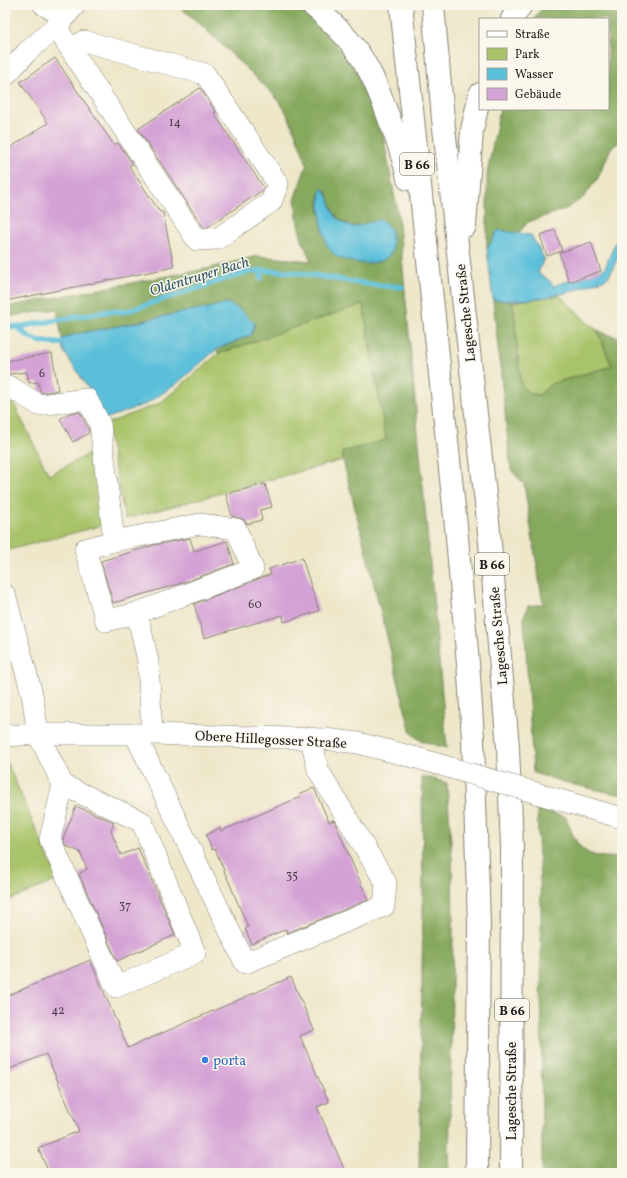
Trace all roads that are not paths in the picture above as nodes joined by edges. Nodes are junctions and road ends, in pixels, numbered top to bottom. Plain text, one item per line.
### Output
1 (44, 5) edge
2 (312, 5) edge
3 (401, 5) edge
4 (433, 5) edge
5 (521, 5) edge
6 (65, 16) edge
7 (513, 18) edge
8 (71, 50) junction
9 (5, 76) edge
10 (479, 98) edge
11 (462, 281) junction
12 (434, 324) junction
13 (5, 385) edge
14 (114, 541) junction
15 (5, 595) edge
16 (137, 613) junction
17 (38, 734) junction
18 (144, 734) junction
19 (5, 736) edge
20 (311, 738) junction
21 (63, 785) junction
22 (622, 818) edge
23 (477, 1173) edge
24 (511, 1173) edge

1 - 6 street
2 - 12 highway
3 - 12 highway, B 66
4 - 11 highway, Lagesche Straße / B 66
5 - 7 highway
6 - 8 street
6 - 9 street
8 - 8 street
10 - 11 highway
11 - 24 highway, Lagesche Straße / B 66
12 - 23 highway, B 66
13 - 14 street
14 - 16 street
14 - 16 street
15 - 17 street
16 - 18 street
17 - 18 street, Obere Hillegosser Straße
17 - 19 street, Obere Hillegosser Straße
17 - 21 street
18 - 20 street, Obere Hillegosser Straße
18 - 20 street
20 - 22 street, Obere Hillegosser Straße, bridge
21 - 21 street

